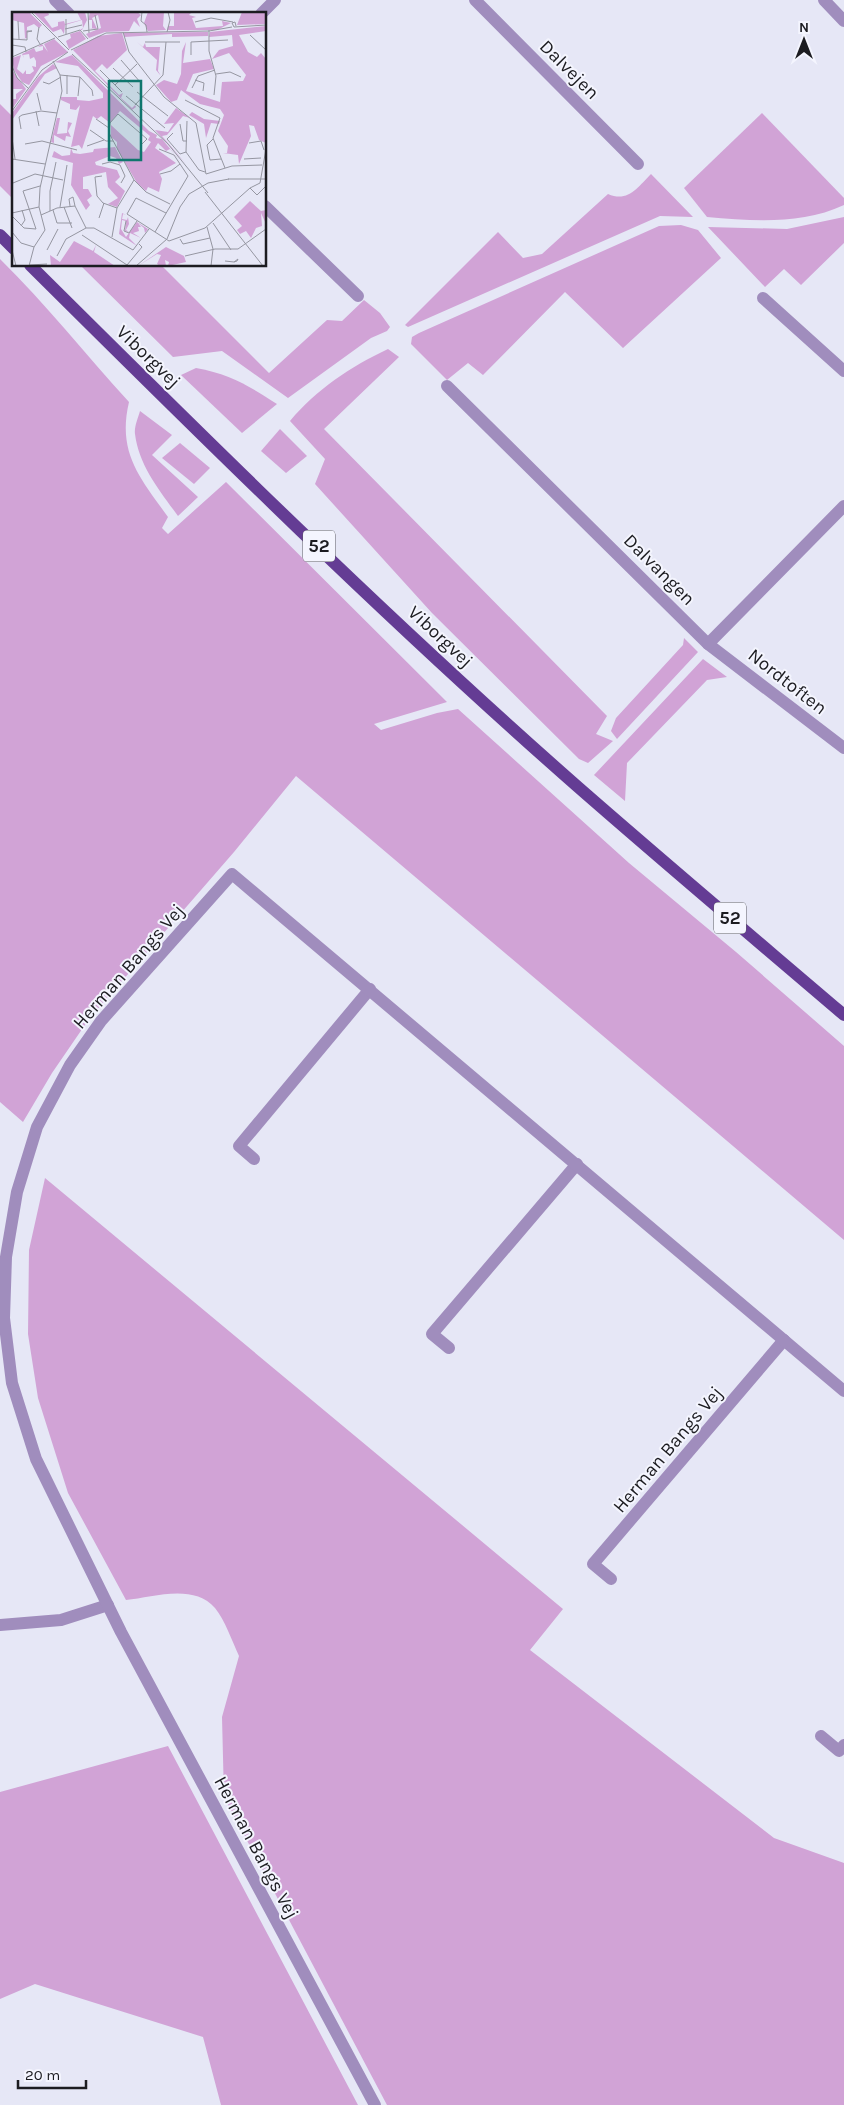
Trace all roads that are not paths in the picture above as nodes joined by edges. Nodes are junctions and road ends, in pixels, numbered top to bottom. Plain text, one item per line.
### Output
1 (55, 0) edge
2 (275, 0) edge
3 (475, 0) edge
4 (824, 0) edge
5 (67, 12) edge
6 (263, 12) edge
7 (844, 22) edge
8 (638, 164) dead end
9 (266, 207) edge
10 (0, 235) edge
11 (12, 247) edge
12 (31, 266) edge
13 (358, 296) dead end
14 (763, 298) dead end
15 (844, 370) edge
16 (447, 386) dead end
17 (844, 506) edge
18 (708, 644) junction
19 (844, 748) edge
20 (370, 989) junction
21 (844, 1015) edge
22 (254, 1159) dead end
23 (577, 1164) junction
24 (3, 1256) edge
25 (784, 1340) junction
26 (449, 1348) dead end
27 (844, 1391) edge
28 (611, 1579) dead end
29 (108, 1605) junction
30 (0, 1625) edge
31 (821, 1736) dead end
32 (844, 1745) edge
33 (374, 2105) edge

1 - 5 street
2 - 6 street
3 - 8 street, Dalvejen
4 - 7 street
9 - 13 street
10 - 11 main road
12 - 21 main road, Viborgvej / 52
14 - 15 street
16 - 18 street, Dalvangen
17 - 18 street
18 - 19 street, Nordtoften
20 - 22 street
20 - 23 street, Herman Bangs Vej
20 - 24 street, Herman Bangs Vej
23 - 25 street, Herman Bangs Vej
23 - 26 street
24 - 29 street, Herman Bangs Vej
25 - 27 street, Herman Bangs Vej
25 - 28 street, Herman Bangs Vej
29 - 30 street
29 - 33 street, Herman Bangs Vej
31 - 32 street

